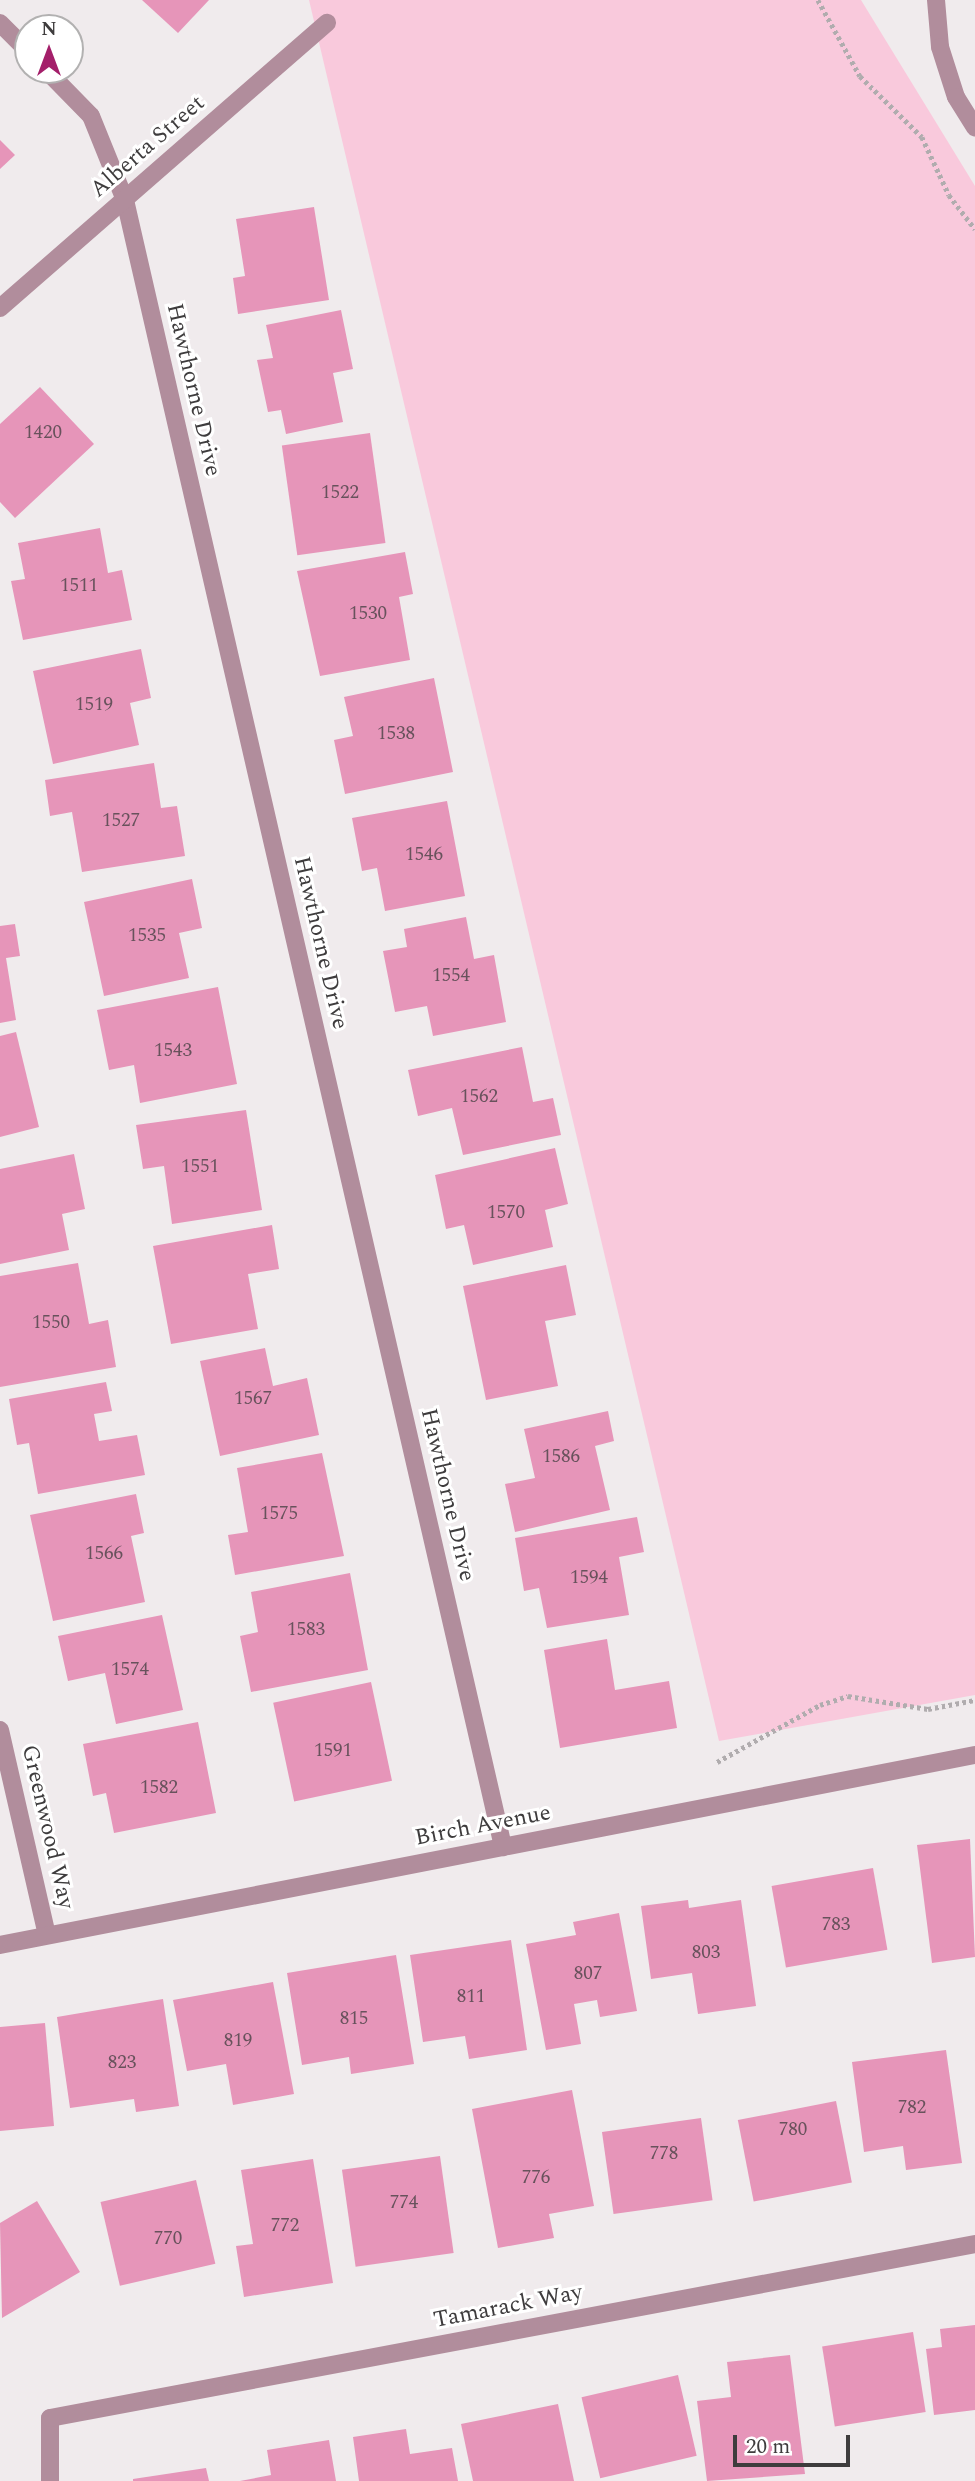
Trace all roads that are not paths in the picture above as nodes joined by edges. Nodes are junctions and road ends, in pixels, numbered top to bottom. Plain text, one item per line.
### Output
1 (936, 0) edge
2 (0, 23) edge
3 (327, 23) dead end
4 (14, 37) edge
5 (60, 84) edge
6 (975, 127) edge
7 (125, 200) junction
8 (0, 308) edge
9 (0, 1730) edge
10 (975, 1755) edge
11 (503, 1847) junction
12 (47, 1935) junction
13 (0, 1945) edge
14 (975, 2244) edge
15 (50, 2481) edge

1 - 6 street
2 - 4 street
3 - 7 street, Alberta Street
5 - 7 street, Hawthorne Drive
7 - 8 street, Alberta Street
7 - 11 street, Hawthorne Drive
9 - 12 street, Greenwood Way
10 - 11 street, Birch Avenue
11 - 12 street, Birch Avenue
12 - 13 street, Birch Avenue
14 - 15 street, Tamarack Way

